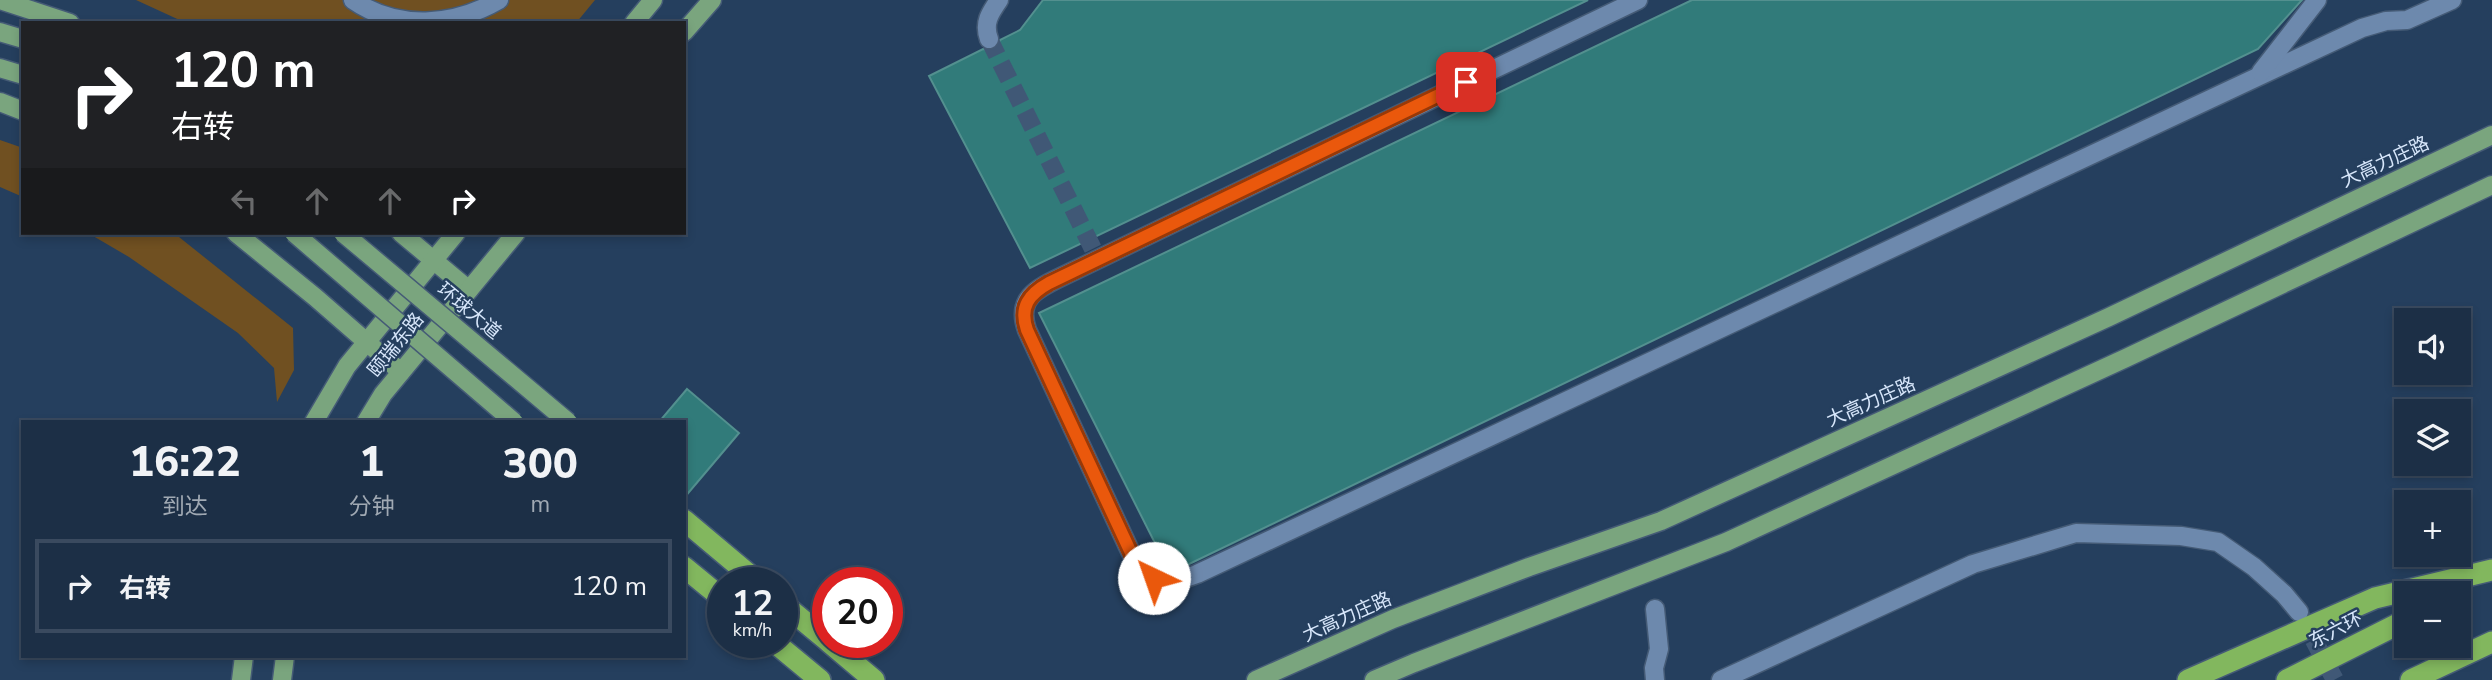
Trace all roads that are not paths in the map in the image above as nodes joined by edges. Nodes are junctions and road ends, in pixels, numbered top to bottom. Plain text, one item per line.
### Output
1 (0, 0) edge
2 (353, 0) edge
3 (499, 0) edge
4 (653, 0) edge
5 (712, 0) edge
6 (999, 0) edge
7 (1638, 0) edge
8 (2317, 0) edge
9 (2452, 0) edge
10 (64, 21) edge
11 (419, 21) edge
12 (439, 21) edge
13 (636, 21) edge
14 (686, 31) edge
15 (0, 32) edge
16 (21, 38) edge
17 (989, 39) tunnel mouth
18 (0, 68) edge
19 (21, 74) edge
20 (2259, 76) junction
21 (0, 102) edge
22 (21, 109) edge
23 (2492, 135) edge
24 (2492, 185) edge
25 (238, 235) edge
26 (296, 235) edge
27 (345, 235) edge
28 (403, 235) edge
29 (454, 235) edge
30 (514, 235) edge
31 (433, 260) junction
32 (469, 290) junction
33 (367, 342) junction
34 (401, 372) junction
35 (315, 420) edge
36 (367, 420) edge
37 (512, 420) edge
38 (566, 420) edge
39 (686, 522) edge
40 (740, 567) edge
41 (686, 569) edge
42 (2492, 570) edge
43 (2492, 576) edge
44 (707, 586) edge
45 (2471, 586) edge
46 (1655, 609) dead end
47 (2299, 612) tunnel mouth
48 (798, 617) edge
49 (2394, 626) edge
50 (812, 628) edge
51 (2492, 642) edge
52 (244, 658) edge
53 (285, 658) edge
54 (793, 658) edge
55 (847, 658) edge
56 (241, 680) edge
57 (282, 680) edge
58 (820, 680) edge
59 (874, 680) edge
60 (1256, 680) edge
61 (1374, 680) edge
62 (1655, 680) edge
63 (1721, 680) edge
64 (2188, 680) edge
65 (2287, 680) edge
66 (2411, 680) edge

1 - 10 main road
2 - 11 street
3 - 12 street
4 - 13 main road
5 - 14 main road
6 - 17 street
7 - 20 street
8 - 20 street
9 - 20 street
15 - 16 main road
18 - 19 main road
21 - 22 main road
23 - 60 main road, 大高力庄路
24 - 61 main road
25 - 33 main road
26 - 37 main road, bridge
27 - 38 main road, 环球大道, bridge
28 - 31 main road
29 - 31 main road, 颐瑞东路
30 - 32 main road, 颐瑞东路
31 - 32 main road
31 - 33 main road, 颐瑞东路
32 - 34 main road, 颐瑞东路
33 - 34 main road
33 - 35 main road, 颐瑞东路
34 - 36 main road, 颐瑞东路
39 - 40 highway
41 - 44 highway
42 - 64 highway
43 - 45 highway
46 - 62 street
47 - 63 street
48 - 50 highway
49 - 65 highway, 东六环
51 - 66 highway
52 - 56 main road
53 - 57 main road
54 - 58 highway
55 - 59 highway

